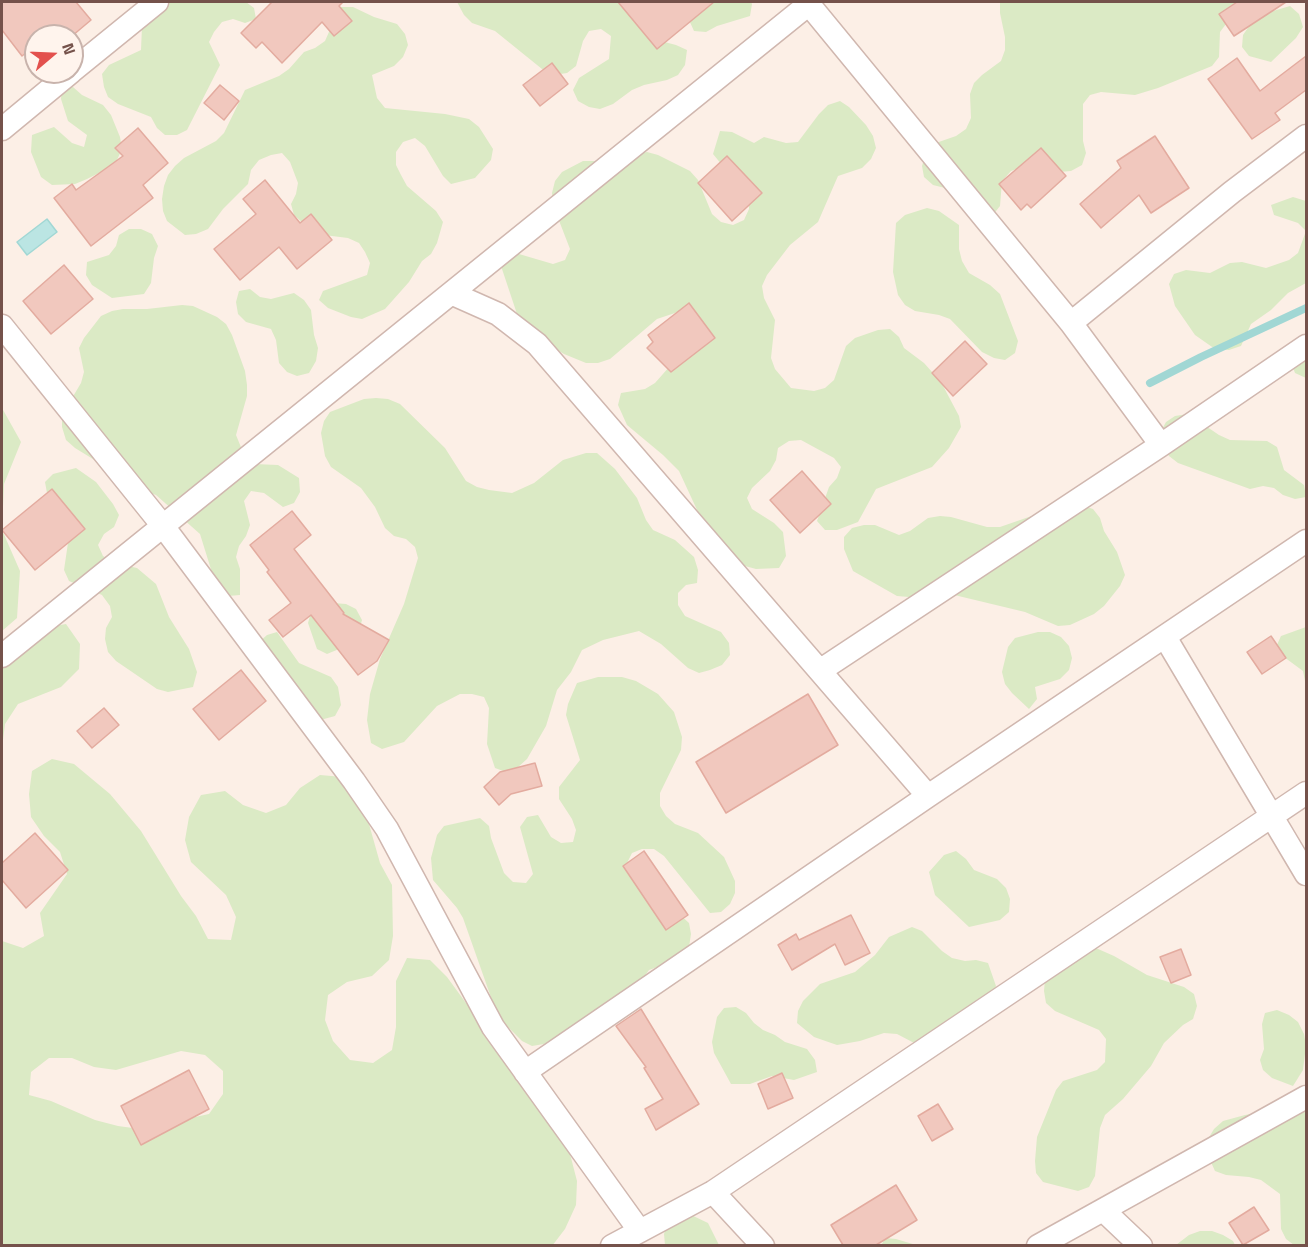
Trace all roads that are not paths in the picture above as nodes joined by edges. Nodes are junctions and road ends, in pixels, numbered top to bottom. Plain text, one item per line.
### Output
1 (157, 2) edge
2 (808, 3) edge
3 (84, 61) edge
4 (56, 84) edge
5 (2, 129) edge
6 (1306, 136) edge
7 (453, 294) junction
8 (1071, 323) junction
9 (2, 326) edge
10 (1306, 346) edge
11 (1161, 446) junction
12 (163, 526) junction
13 (1306, 541) edge
14 (1165, 637) junction
15 (2, 656) edge
16 (821, 670) junction
17 (1306, 793) edge
18 (928, 796) junction
19 (1272, 816) junction
20 (1306, 874) edge
21 (525, 1072) junction
22 (1306, 1096) edge
23 (713, 1192) junction
24 (1102, 1210) junction
25 (639, 1230) junction
26 (612, 1245) edge
27 (763, 1245) edge
28 (1038, 1245) edge
29 (1141, 1245) edge

1 - 3 street
2 - 7 street
2 - 8 street
4 - 5 street
6 - 8 street
7 - 12 street
7 - 16 street
8 - 11 street
9 - 12 street
10 - 11 street
11 - 16 street
12 - 15 street
12 - 21 street
13 - 14 street
14 - 18 street
14 - 19 street
16 - 18 street
17 - 19 street
18 - 21 street
19 - 20 street
19 - 23 street
21 - 25 street
22 - 24 street
23 - 25 street
23 - 27 street
24 - 28 street
24 - 29 street
25 - 26 street

